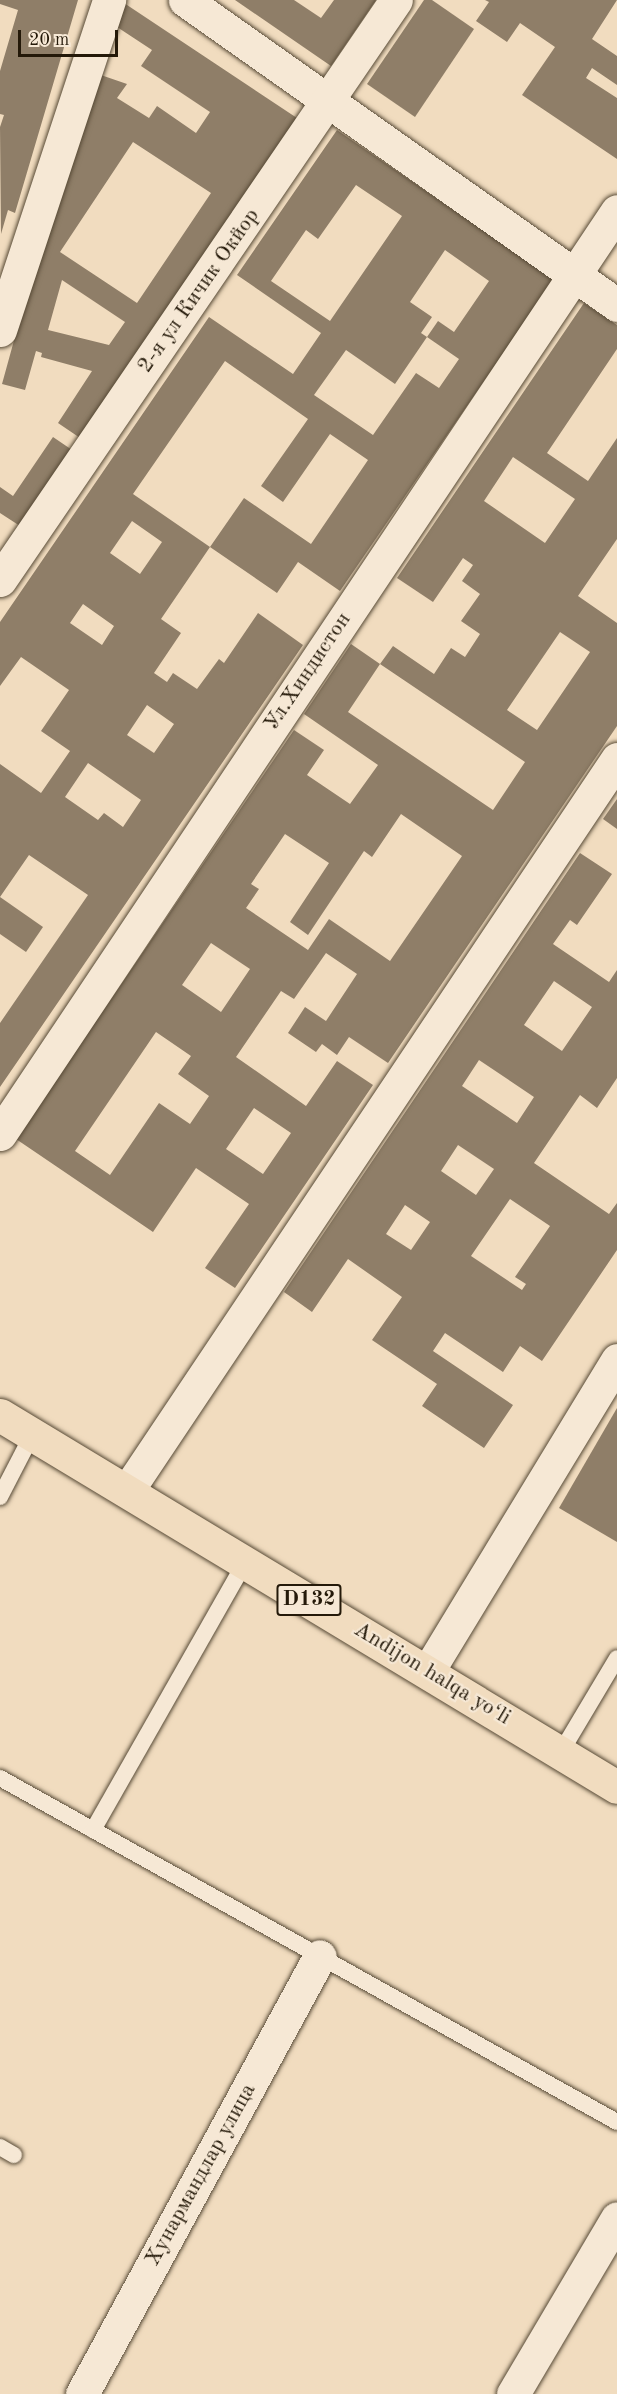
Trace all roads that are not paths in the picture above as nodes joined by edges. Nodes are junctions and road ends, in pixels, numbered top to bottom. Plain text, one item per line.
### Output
1 (109, 0) edge
2 (185, 0) edge
3 (396, 0) edge
4 (329, 101) junction
5 (617, 211) edge
6 (574, 274) junction
7 (617, 305) edge
8 (0, 330) edge
9 (0, 580) edge
10 (617, 759) edge
11 (0, 1134) edge
12 (617, 1360) edge
13 (0, 1415) edge
14 (32, 1435) junction
15 (127, 1491) junction
16 (0, 1497) edge
17 (245, 1562) junction
18 (617, 1658) edge
19 (428, 1671) junction
20 (561, 1752) junction
21 (0, 1778) edge
22 (617, 1787) edge
23 (93, 1830) junction
24 (320, 1956) junction
25 (617, 2121) edge
26 (617, 2218) edge
27 (82, 2394) edge
28 (513, 2394) edge

1 - 8 street
2 - 4 street
3 - 4 street, 2-я ул Кичик Окйор
4 - 6 street
4 - 9 street, 2-я ул Кичик Окйор
5 - 6 street, Ул.Хиндистон
6 - 7 street
6 - 11 street, Ул.Хиндистон
10 - 15 street
12 - 19 street
13 - 14 highway, Andijon halqa yo‘li / D132
14 - 15 highway, Andijon halqa yo‘li / D132
14 - 16 lane
15 - 17 highway, Andijon halqa yo‘li / D132
17 - 19 highway, Andijon halqa yo‘li / D132
17 - 23 lane
18 - 20 lane
19 - 20 highway, Andijon halqa yo‘li / D132
20 - 22 highway, Andijon halqa yo‘li / D132
21 - 23 lane
23 - 24 lane
24 - 25 lane
24 - 27 street, Хунармандлар улица
26 - 28 street

